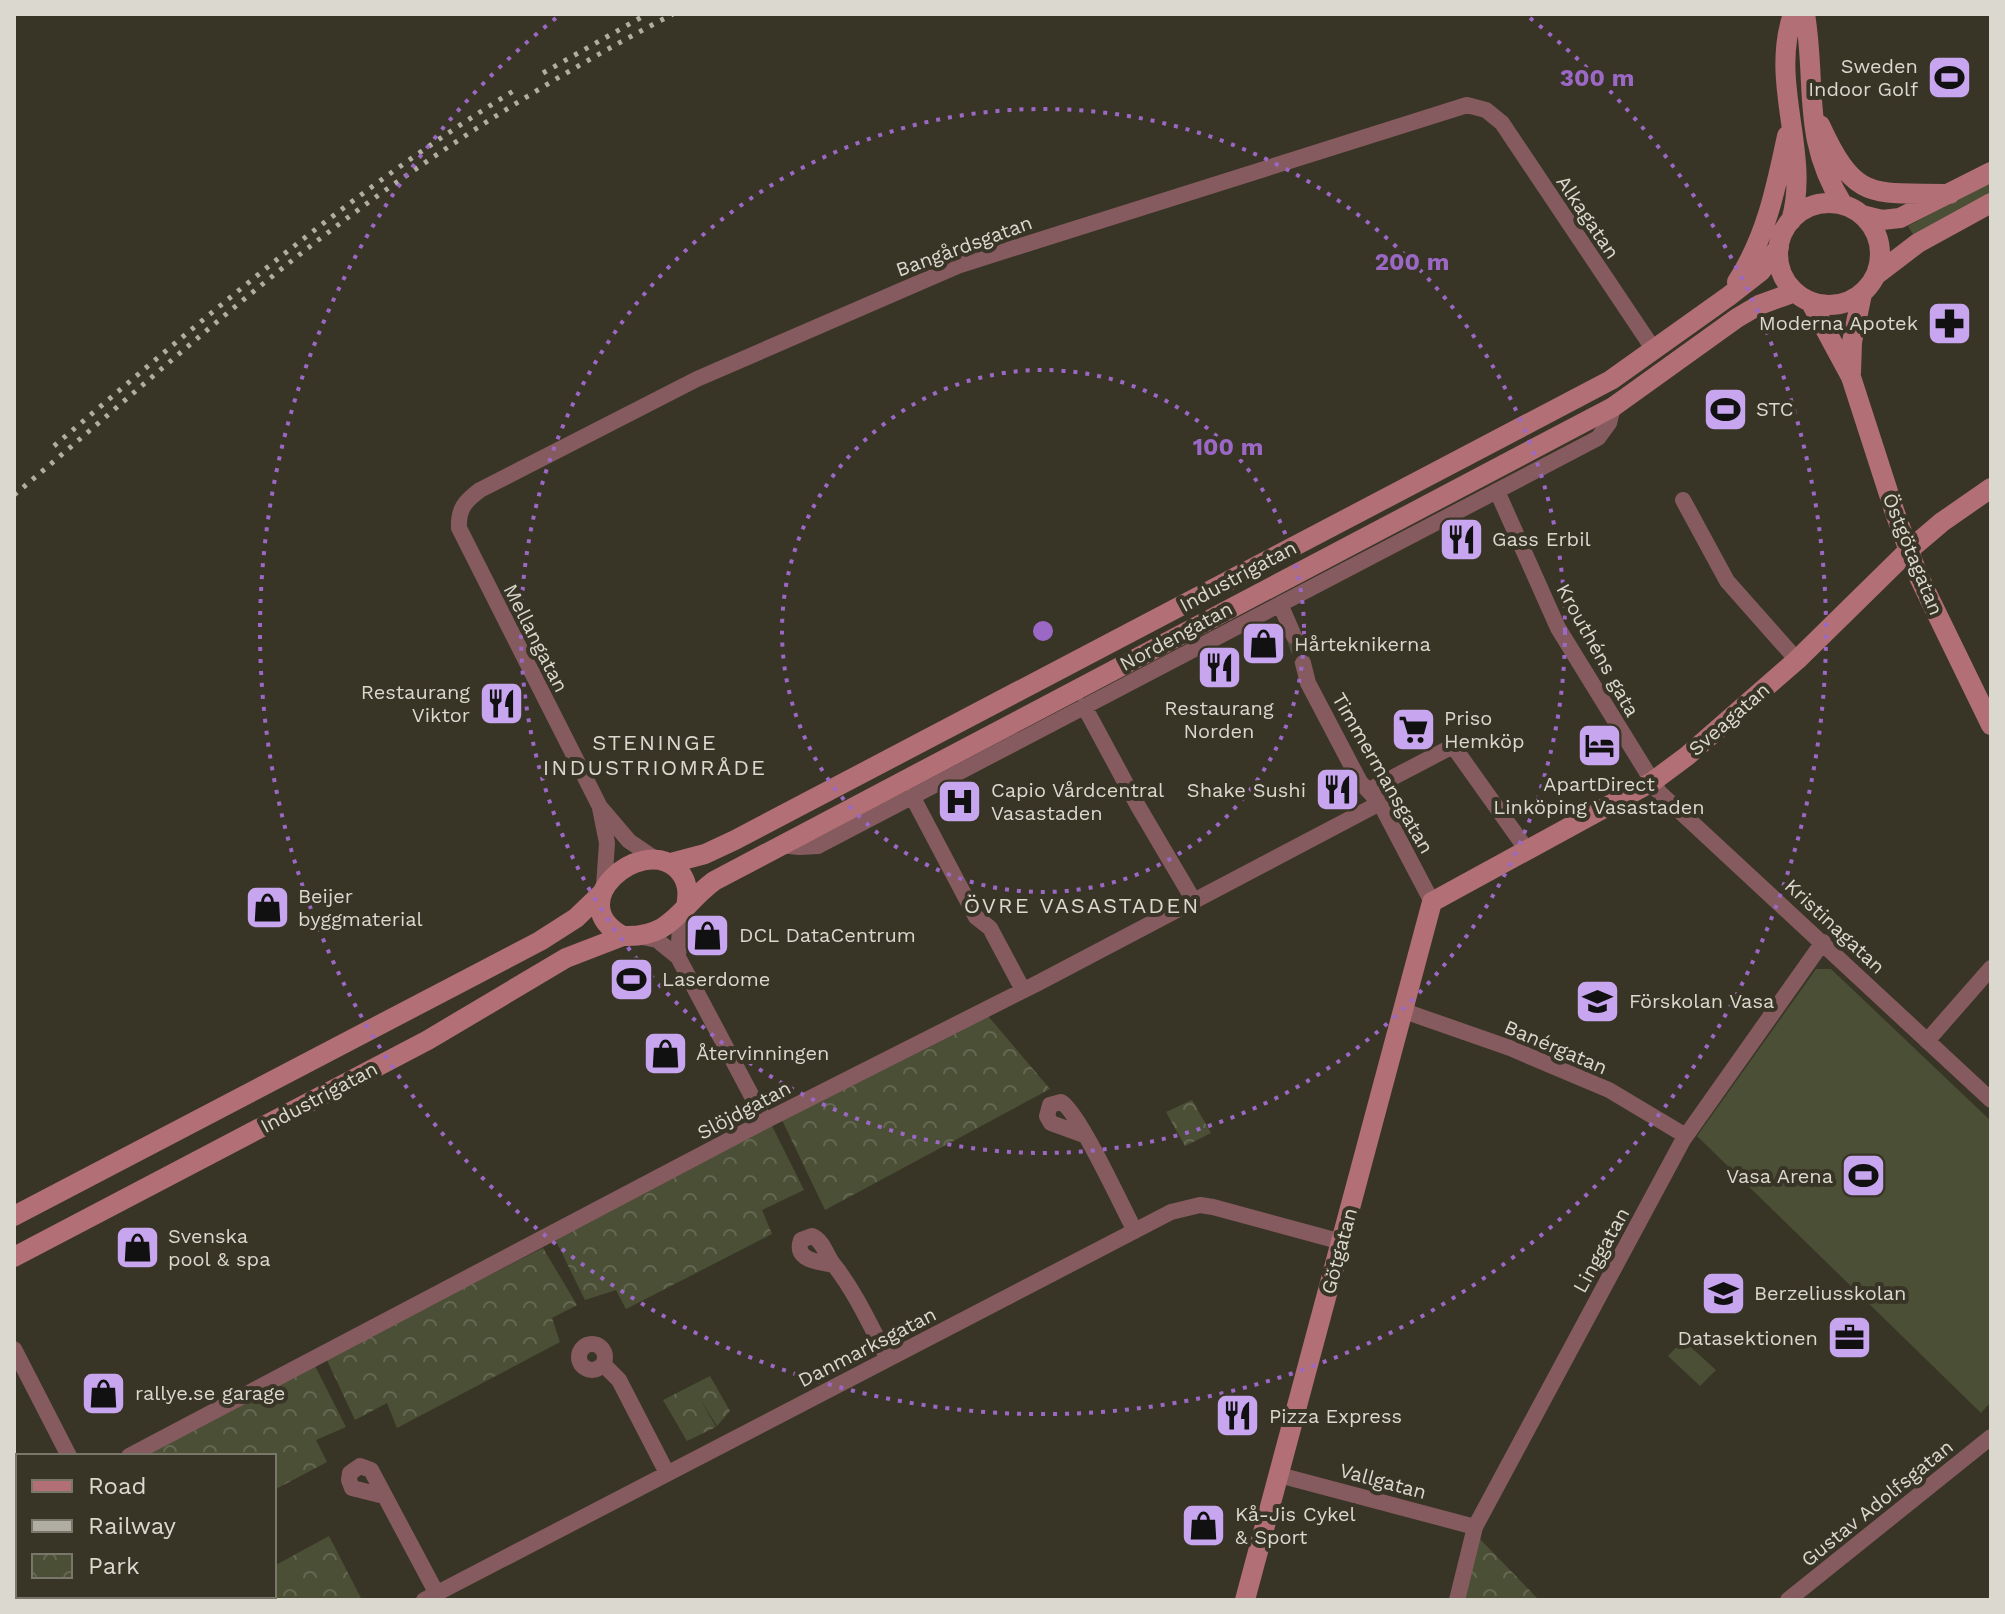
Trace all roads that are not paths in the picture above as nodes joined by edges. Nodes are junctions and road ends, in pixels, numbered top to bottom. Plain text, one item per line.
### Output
1 (1793, 14) edge
2 (1805, 14) edge
3 (1812, 106) junction
4 (1486, 110) joint
5 (1790, 126) junction
6 (1991, 172) edge
7 (1950, 194) junction
8 (1991, 203) edge
9 (1853, 210) junction
10 (1791, 221) junction
11 (1779, 247) junction
12 (1876, 275) junction
13 (1862, 294) junction
14 (1729, 296) junction
15 (1802, 297) junction
16 (1654, 350) junction
17 (1851, 377) junction
18 (1613, 407) junction
19 (1991, 488) edge
20 (480, 490) joint
21 (1497, 491) junction
22 (1683, 500) dead end
23 (1909, 550) junction
24 (1280, 604) junction
25 (1294, 636) tunnel mouth
26 (1797, 660) junction
27 (1303, 663) tunnel mouth
28 (1084, 706) junction
29 (1991, 725) edge
30 (1652, 782) junction
31 (1369, 790) junction
32 (912, 796) junction
33 (1380, 803) junction
34 (600, 807) junction
35 (780, 845) junction
36 (1527, 850) junction
37 (664, 862) junction
38 (603, 889) junction
39 (1194, 901) junction
40 (1432, 902) junction
41 (683, 911) junction
42 (630, 936) junction
43 (1823, 942) junction
44 (678, 957) junction
45 (1991, 968) edge
46 (1023, 990) junction
47 (1404, 1011) junction
48 (1927, 1041) junction
49 (1991, 1100) edge
50 (765, 1121) junction
51 (1084, 1135) dead end
52 (1686, 1136) junction
53 (14, 1216) edge
54 (1135, 1231) junction
55 (1342, 1242) junction
56 (14, 1257) edge
57 (833, 1265) dead end
58 (14, 1349) edge
59 (888, 1359) junction
60 (603, 1364) dead end
61 (1991, 1437) edge
62 (68, 1454) edge
63 (133, 1454) edge
64 (667, 1473) junction
65 (1279, 1475) junction
66 (384, 1496) dead end
67 (1475, 1527) junction
68 (430, 1597) edge
69 (1245, 1600) edge
70 (1457, 1600) edge
71 (1788, 1600) edge

1 - 5 main road
2 - 3 main road
3 - 7 main road
3 - 9 main road
4 - 16 street, Alkagatan
4 - 20 street, Bangårdsgatan
5 - 10 main road
5 - 14 main road
6 - 7 main road
7 - 9 main road
8 - 12 main road
9 - 10 main road
9 - 12 main road
10 - 11 main road
11 - 14 main road, Industrigatan
11 - 15 main road
12 - 13 main road
13 - 15 main road
13 - 17 main road, Östgötagatan
14 - 16 main road, Industrigatan
15 - 17 main road, Östgötagatan
15 - 18 main road, Industrigatan
16 - 37 main road, Industrigatan
17 - 23 main road, Östgötagatan
18 - 21 street, Nordengatan
18 - 35 main road, Industrigatan
19 - 23 main road, Sveagatan
20 - 34 street, Mellangatan
21 - 24 street, Nordengatan
21 - 30 street, Krouthéns gata
22 - 26 street
23 - 26 main road, Sveagatan
23 - 29 main road, Östgötagatan
24 - 25 street
24 - 28 street, Nordengatan
26 - 30 main road, Sveagatan
27 - 31 street, Timmermansgatan
28 - 32 street, Nordengatan
28 - 39 street
30 - 36 main road, Sveagatan
30 - 43 street, Kristinagatan
31 - 33 street, Timmermansgatan
31 - 36 street
32 - 35 street, Nordengatan
32 - 46 street
33 - 39 street, Slöjdgatan
33 - 40 street, Timmermansgatan
34 - 37 street, Mellangatan
34 - 38 street, Mellangatan
35 - 41 main road, Industrigatan
36 - 40 main road, Sveagatan
37 - 38 main road
37 - 41 main road
38 - 42 main road
38 - 53 main road, Industrigatan
39 - 46 street, Slöjdgatan
40 - 47 main road, Götgatan
41 - 42 main road
41 - 44 street
42 - 44 street
42 - 56 main road, Industrigatan
43 - 48 street, Kristinagatan
43 - 52 street, Linggatan
44 - 50 street
45 - 48 street
46 - 50 street, Slöjdgatan
47 - 52 street, Banérgatan
47 - 55 main road, Götgatan
48 - 49 street, Kristinagatan
50 - 63 street, Slöjdgatan
51 - 54 street
52 - 67 street, Linggatan
54 - 55 street, Danmarksgatan
54 - 59 street, Danmarksgatan
55 - 65 main road, Götgatan
57 - 59 street
58 - 62 street
59 - 64 street, Danmarksgatan
60 - 64 street
61 - 71 street, Gustav Adolfsgatan
64 - 68 street, Danmarksgatan
65 - 67 street, Vallgatan
65 - 69 main road, Götgatan
66 - 68 street
67 - 70 street, Linggatan

